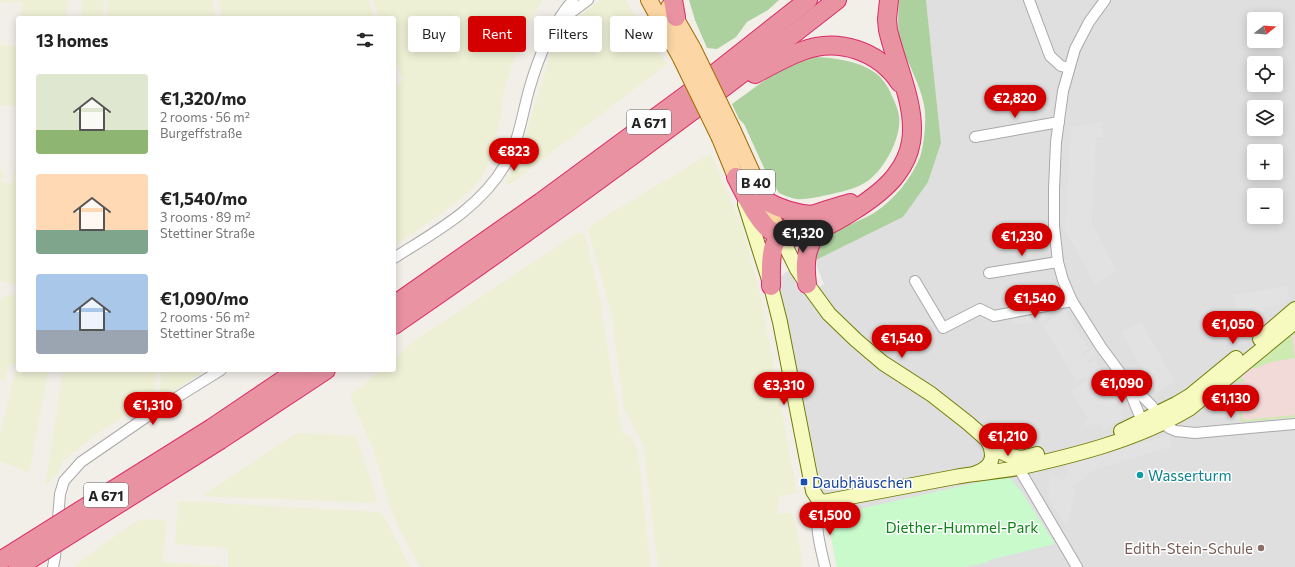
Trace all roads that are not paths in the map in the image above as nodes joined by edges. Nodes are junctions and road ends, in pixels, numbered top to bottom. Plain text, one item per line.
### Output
1 (573, 0) edge
2 (588, 0) edge
3 (648, 0) edge
4 (665, 0) edge
5 (794, 0) edge
6 (808, 0) edge
7 (837, 0) edge
8 (889, 0) edge
9 (1029, 0) edge
10 (1105, 0) edge
11 (674, 9) edge
12 (559, 16) edge
13 (566, 16) edge
14 (756, 41) junction
15 (543, 52) edge
16 (687, 53) junction
17 (1069, 68) junction
18 (712, 97) junction
19 (907, 98) junction
20 (1059, 122) junction
21 (726, 133) junction
22 (975, 137) dead end
23 (736, 177) junction
24 (764, 200) junction
25 (816, 222) junction
26 (780, 235) junction
27 (396, 257) edge
28 (1058, 262) junction
29 (989, 273) dead end
30 (915, 281) dead end
31 (807, 284) junction
32 (771, 286) junction
33 (1072, 301) junction
34 (396, 304) edge
35 (1295, 309) edge
36 (1295, 322) edge
37 (396, 324) edge
38 (218, 372) edge
39 (295, 372) edge
40 (323, 372) edge
41 (1124, 378) junction
42 (1160, 418) junction
43 (1295, 424) edge
44 (1144, 426) junction
45 (216, 434) junction
46 (988, 441) junction
47 (1020, 463) junction
48 (976, 474) junction
49 (824, 502) junction
50 (0, 561) edge
51 (18, 567) edge
52 (52, 567) edge
53 (825, 567) edge
54 (1077, 567) edge

1 - 12 street
2 - 13 street
3 - 16 main road, B 40
4 - 11 main road, B 40
5 - 14 highway
6 - 14 highway, A 671
7 - 18 highway, A 671
8 - 19 highway
9 - 17 street
10 - 17 street
11 - 16 main road, B 40
14 - 34 highway, A 671
15 - 27 street
16 - 21 main road, B 40, bridge
17 - 20 street
18 - 19 highway
18 - 37 highway, A 671
19 - 25 highway
20 - 22 street
20 - 28 street
21 - 23 main road, B 40
21 - 24 main road, B 40
23 - 26 highway
23 - 32 main road
24 - 25 highway
24 - 26 main road, B 40
25 - 26 highway
25 - 31 highway
26 - 31 main road
26 - 32 highway
28 - 29 street
28 - 33 street
30 - 33 street
31 - 46 main road
32 - 49 main road
33 - 41 street
35 - 42 main road
36 - 42 main road
38 - 52 street
39 - 45 highway, A 671
40 - 45 highway, A 671
41 - 42 street
41 - 44 street
42 - 43 street
42 - 44 main road
44 - 47 main road
45 - 50 highway, A 671, bridge
45 - 51 highway, A 671, bridge
46 - 47 main road
46 - 48 main road
47 - 48 main road
47 - 54 street
48 - 49 main road
49 - 53 street

